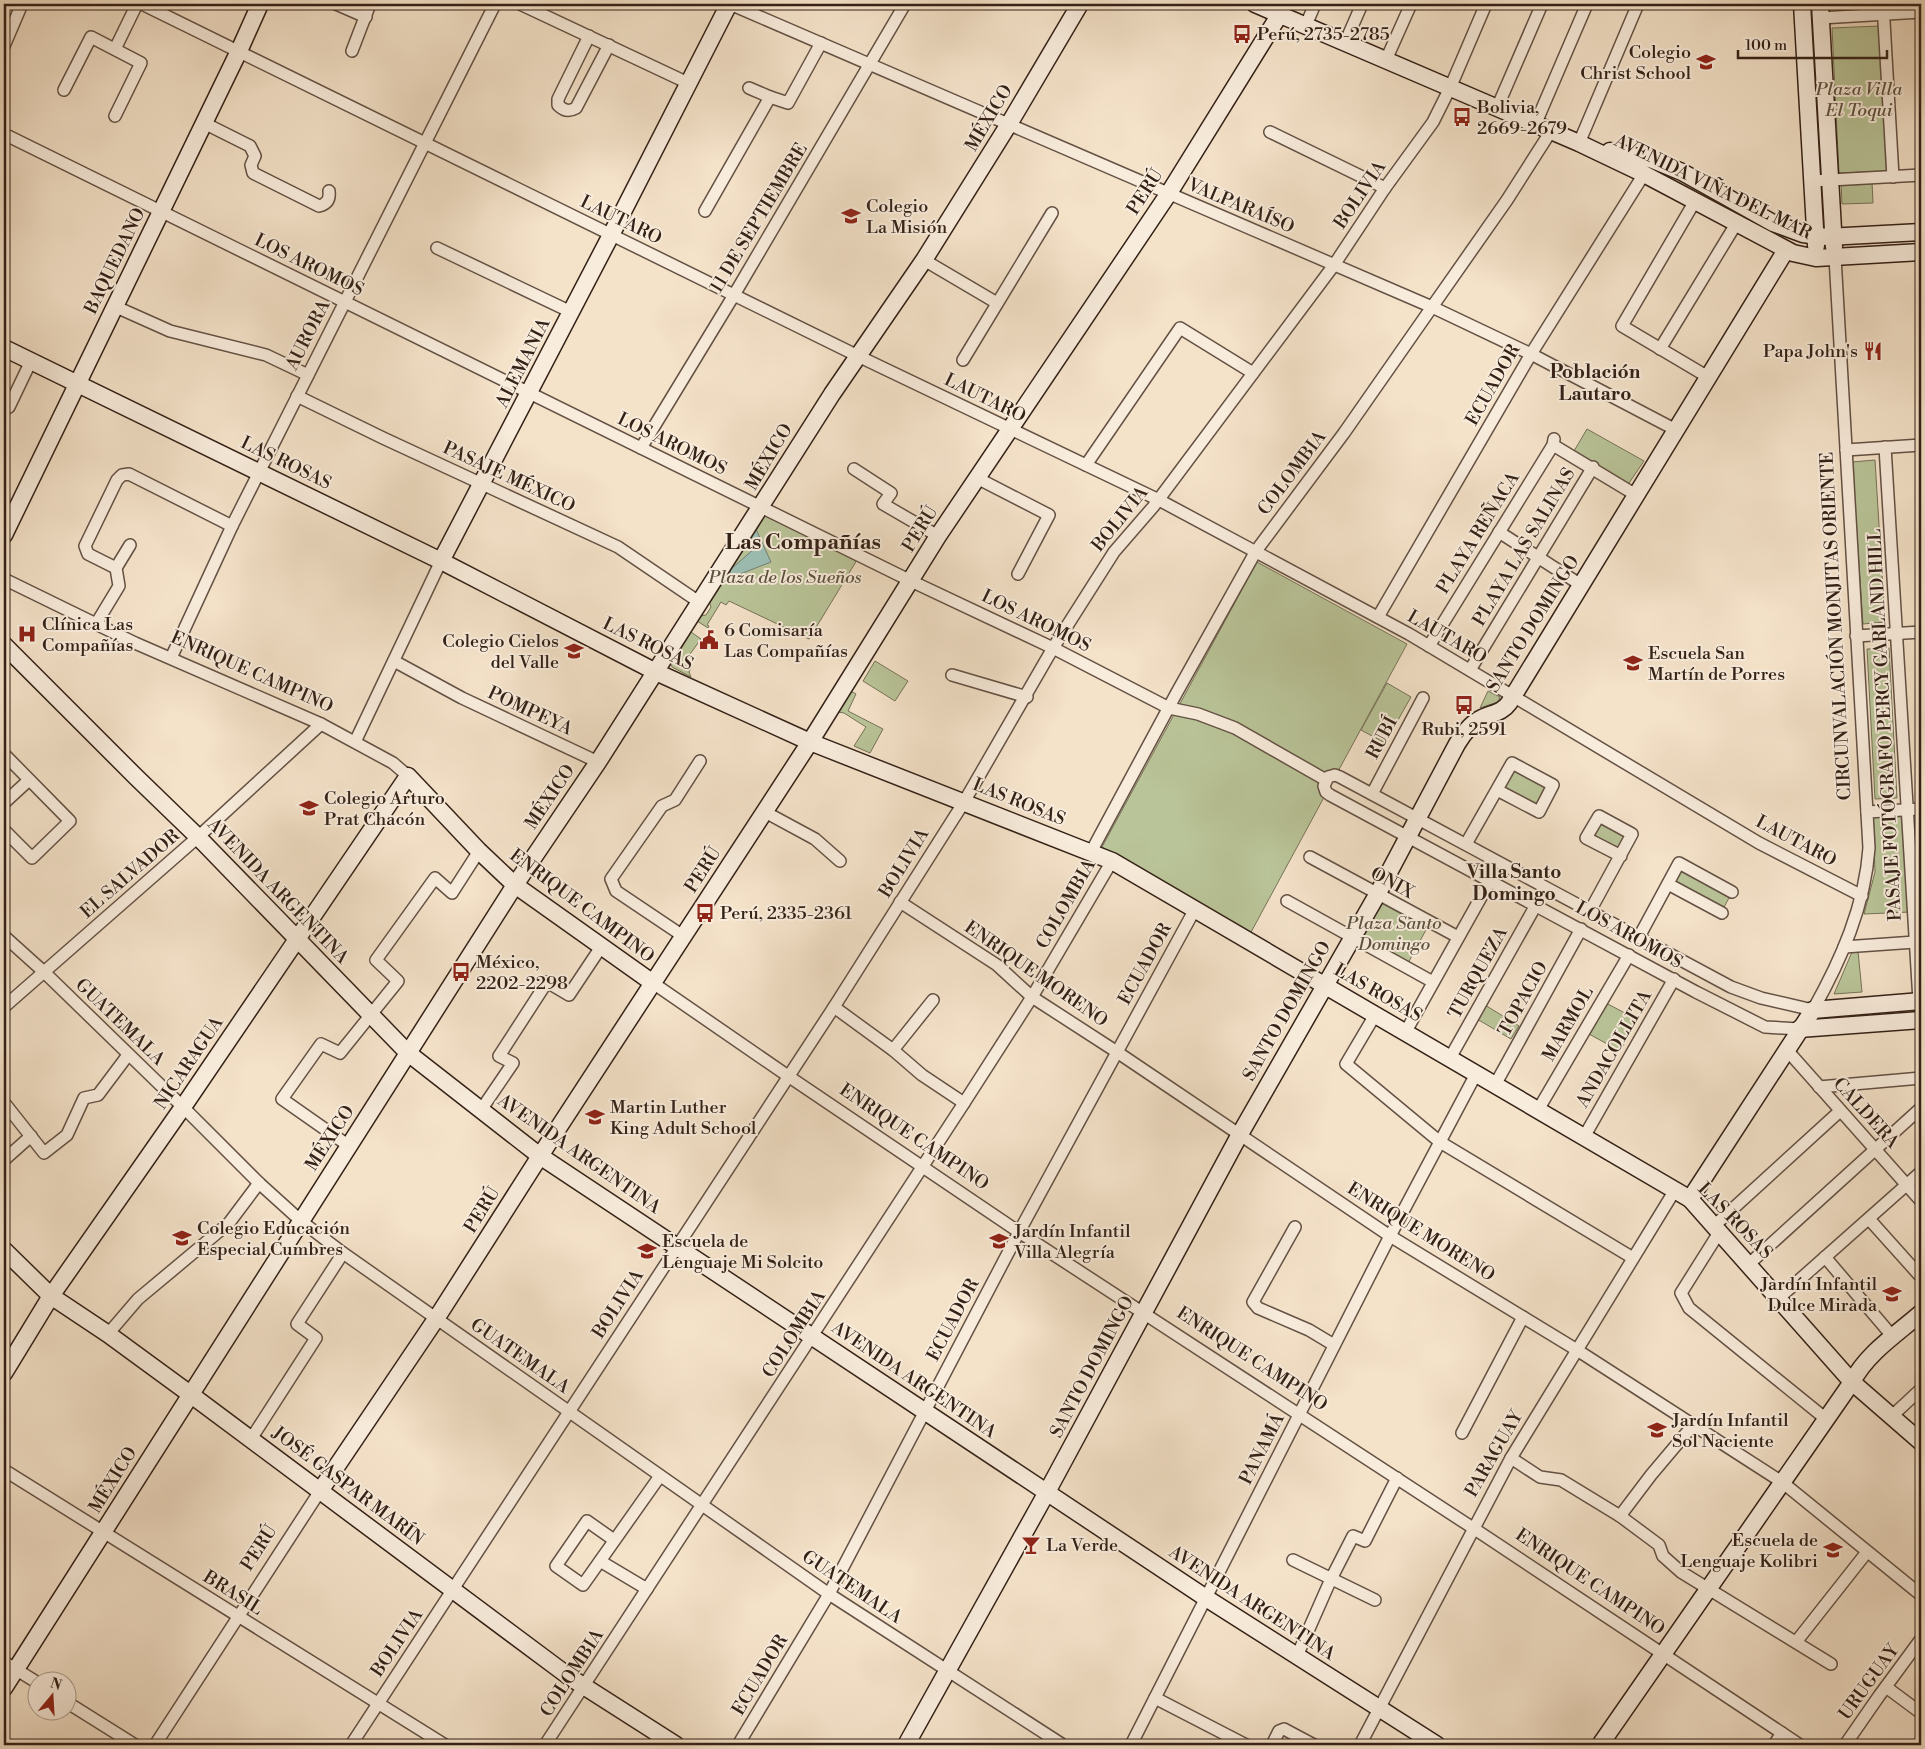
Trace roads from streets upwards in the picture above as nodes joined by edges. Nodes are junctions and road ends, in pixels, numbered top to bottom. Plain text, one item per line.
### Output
1 (22, 4) edge
2 (136, 4) edge
3 (142, 4) edge
4 (260, 4) edge
5 (370, 4) edge
6 (495, 4) edge
7 (520, 4) edge
8 (730, 4) edge
9 (905, 4) edge
10 (1080, 4) edge
11 (1315, 4) edge
12 (1362, 4) edge
13 (1411, 4) edge
14 (1486, 4) edge
15 (1542, 4) edge
16 (1587, 4) edge
17 (1638, 4) edge
18 (1802, 4) edge
19 (341, 5) edge
20 (1267, 7) edge
21 (1884, 9) edge
22 (1820, 11) edge
23 (1921, 12) edge
24 (366, 16) junction
25 (1306, 25) junction
26 (589, 36) junction
27 (1345, 42) junction
28 (821, 43) junction
29 (609, 45) junction
30 (4, 46) edge
31 (115, 49) junction
32 (352, 50) dead end
33 (240, 51) junction
34 (1386, 60) junction
35 (870, 64) junction
36 (688, 84) junction
37 (749, 88) dead end
38 (1450, 88) junction
39 (64, 90) dead end
40 (770, 97) junction
41 (1497, 108) junction
42 (115, 116) dead end
43 (204, 123) junction
44 (1009, 124) junction
45 (1535, 124) junction
46 (1551, 131) junction
47 (1270, 132) dead end
48 (4, 134) edge
49 (425, 143) junction
50 (1579, 143) junction
51 (1644, 166) junction
52 (1921, 175) edge
53 (1893, 177) junction
54 (1830, 180) junction
55 (1812, 181) junction
56 (1385, 188) junction
57 (329, 191) dead end
58 (1169, 194) junction
59 (1695, 201) junction
60 (162, 211) junction
61 (705, 211) dead end
62 (1052, 213) dead end
63 (1736, 224) junction
64 (1921, 232) edge
65 (612, 236) junction
66 (1815, 236) junction
67 (1833, 237) junction
68 (437, 248) dead end
69 (1786, 250) junction
70 (1921, 252) edge
71 (1834, 257) junction
72 (1816, 258) junction
73 (924, 260) junction
74 (1334, 265) junction
75 (734, 295) junction
76 (344, 302) junction
77 (996, 304) junction
78 (114, 306) junction
79 (1432, 307) junction
80 (571, 312) junction
81 (4, 348) edge
82 (1660, 349) junction
83 (1532, 354) junction
84 (858, 356) junction
85 (963, 360) dead end
86 (31, 361) junction
87 (1253, 373) junction
88 (308, 375) junction
89 (1708, 377) junction
90 (78, 384) junction
91 (529, 394) junction
92 (297, 396) junction
93 (4, 410) edge
94 (1009, 429) junction
95 (1676, 430) junction
96 (1921, 444) edge
97 (1885, 447) junction
98 (641, 448) junction
99 (1846, 450) junction
100 (1086, 465) junction
101 (1592, 467) junction
102 (854, 469) dead end
103 (259, 472) junction
104 (977, 478) junction
105 (482, 484) junction
106 (1636, 495) junction
107 (1159, 500) junction
108 (762, 507) junction
109 (232, 526) junction
110 (1499, 532) junction
111 (4, 535) edge
112 (938, 536) junction
113 (130, 545) dead end
114 (1256, 551) junction
115 (1538, 557) junction
116 (442, 561) junction
117 (116, 568) junction
118 (1018, 574) dead end
119 (4, 579) edge
120 (911, 581) junction
121 (1581, 585) junction
122 (699, 602) junction
123 (1378, 617) junction
124 (96, 624) junction
125 (1921, 632) edge
126 (1897, 634) junction
127 (1856, 636) junction
128 (4, 645) edge
129 (1429, 646) junction
130 (1054, 648) junction
131 (171, 658) junction
132 (394, 661) junction
133 (1470, 670) junction
134 (656, 672) junction
135 (952, 675) dead end
136 (1027, 697) junction
137 (1513, 697) junction
138 (1423, 698) dead end
139 (1169, 708) junction
140 (321, 724) junction
141 (355, 742) junction
142 (810, 742) junction
143 (4, 754) edge
144 (700, 761) dead end
145 (598, 762) junction
146 (408, 776) junction
147 (29, 780) junction
148 (1326, 780) junction
149 (1497, 790) junction
150 (1372, 794) junction
151 (964, 802) junction
152 (4, 804) edge
153 (1921, 809) edge
154 (1907, 810) junction
155 (765, 812) junction
156 (1867, 812) junction
157 (1418, 818) junction
158 (4, 830) edge
159 (198, 837) junction
160 (1407, 837) junction
161 (1466, 844) junction
162 (479, 851) junction
163 (1090, 852) junction
164 (1620, 856) dead end
165 (1310, 857) dead end
166 (840, 861) dead end
167 (1112, 861) junction
168 (1490, 881) junction
169 (1668, 884) junction
170 (515, 885) junction
171 (1732, 892) dead end
172 (1377, 895) junction
173 (1862, 896) junction
174 (1287, 901) dead end
175 (900, 902) junction
176 (1536, 905) junction
177 (1195, 910) junction
178 (1590, 911) junction
179 (1722, 913) dead end
180 (1582, 930) junction
181 (4, 936) edge
182 (683, 936) junction
183 (1639, 937) junction
184 (1458, 938) junction
185 (297, 939) junction
186 (1352, 939) junction
187 (1915, 942) junction
188 (600, 947) junction
189 (1844, 947) junction
190 (1629, 955) junction
191 (44, 972) junction
192 (1674, 980) junction
193 (1433, 982) junction
194 (653, 983) junction
195 (1326, 986) junction
196 (1032, 997) junction
197 (933, 1000) dead end
198 (1920, 1001) edge
199 (4, 1007) edge
200 (834, 1007) junction
201 (1813, 1010) junction
202 (371, 1014) junction
203 (1375, 1015) junction
204 (1921, 1020) edge
205 (1800, 1029) junction
206 (1406, 1032) junction
207 (1786, 1049) junction
208 (893, 1050) junction
209 (1117, 1052) junction
210 (408, 1053) junction
211 (128, 1055) junction
212 (1450, 1058) junction
213 (1476, 1074) junction
214 (788, 1076) junction
215 (1921, 1078) edge
216 (1495, 1085) junction
217 (1819, 1087) junction
218 (964, 1104) junction
219 (6, 1105) dead end
220 (183, 1107) junction
221 (1921, 1108) edge
222 (481, 1110) junction
223 (1538, 1110) junction
224 (1840, 1111) junction
225 (1240, 1134) junction
226 (31, 1136) junction
227 (1584, 1137) junction
228 (1440, 1142) junction
229 (348, 1146) junction
230 (1875, 1149) junction
231 (540, 1156) junction
232 (4, 1160) edge
233 (923, 1167) junction
234 (1921, 1172) edge
235 (259, 1183) junction
236 (1907, 1185) junction
237 (1675, 1190) junction
238 (1690, 1198) junction
239 (1921, 1201) edge
240 (1869, 1219) junction
241 (301, 1221) junction
242 (1295, 1228) dead end
243 (1718, 1228) junction
244 (1019, 1232) junction
245 (1390, 1236) junction
246 (677, 1246) junction
247 (4, 1250) edge
248 (342, 1253) junction
249 (1825, 1257) junction
250 (1633, 1258) junction
251 (1749, 1264) junction
252 (1921, 1277) edge
253 (52, 1296) junction
254 (1779, 1298) junction
255 (1144, 1312) junction
256 (1921, 1313) edge
257 (1523, 1317) junction
258 (436, 1319) junction
259 (108, 1334) junction
260 (813, 1337) junction
261 (1893, 1337) junction
262 (1334, 1345) junction
263 (1577, 1350) junction
264 (4, 1373) edge
265 (1852, 1382) junction
266 (1921, 1389) edge
267 (190, 1394) junction
268 (924, 1411) junction
269 (568, 1412) junction
270 (1300, 1414) junction
271 (1892, 1416) junction
272 (1826, 1419) junction
273 (1694, 1424) junction
274 (1462, 1433) dead end
275 (251, 1439) junction
276 (1921, 1442) edge
277 (1511, 1458) junction
278 (4, 1470) edge
279 (660, 1476) junction
280 (1398, 1478) junction
281 (1782, 1482) junction
282 (320, 1491) junction
283 (1047, 1492) junction
284 (702, 1506) junction
285 (1620, 1516) junction
286 (1473, 1528) junction
287 (104, 1532) junction
288 (614, 1540) junction
289 (1867, 1552) junction
290 (1293, 1560) dead end
291 (600, 1561) junction
292 (1331, 1579) junction
293 (454, 1589) junction
294 (648, 1589) junction
295 (1707, 1589) junction
296 (829, 1594) junction
297 (1921, 1595) edge
298 (1206, 1598) junction
299 (1375, 1600) dead end
300 (239, 1617) junction
301 (1921, 1639) edge
302 (1796, 1642) junction
303 (1663, 1655) junction
304 (1297, 1656) junction
305 (1831, 1664) dead end
306 (10, 1666) edge
307 (948, 1672) junction
308 (28, 1678) edge
309 (583, 1686) junction
310 (1886, 1687) junction
311 (4, 1688) edge
312 (1155, 1698) junction
313 (378, 1704) junction
314 (78, 1708) edge
315 (1379, 1708) junction
316 (1921, 1713) edge
317 (1782, 1734) junction
318 (1056, 1743) edge
319 (1434, 1744) edge
320 (135, 1745) edge
321 (155, 1745) edge
322 (351, 1745) edge
323 (444, 1745) edge
324 (545, 1745) edge
325 (676, 1745) edge
326 (738, 1745) edge
327 (906, 1745) edge
328 (1131, 1745) edge
329 (1246, 1745) edge
330 (1272, 1745) edge
331 (1314, 1745) edge
332 (1360, 1745) edge
333 (1600, 1745) edge
334 (1774, 1745) edge
335 (1800, 1745) edge
336 (1845, 1745) edge

1 - 30 street
2 - 31 street
3 - 33 street, LAUTARO
4 - 33 street, BAQUEDANO
5 - 24 street
6 - 49 street, AURORA
7 - 26 street
8 - 28 street, VALPARAÍSO
8 - 36 street, ALEMANIA
9 - 35 street, 11 DE SEPTIEMBRE
10 - 44 street, MÉXICO
11 - 25 street
12 - 27 street
13 - 34 street
14 - 38 street, BOLIVIA
15 - 41 street
16 - 45 street
17 - 50 street
18 - 55 street
19 - 24 street
20 - 25 street, AVENIDA VIÑA DEL MAR
20 - 58 street, PERÚ
21 - 22 street
21 - 23 street
21 - 53 street
22 - 54 street, CIRCUNVALACIÓN MONJITAS ORIENTE
24 - 32 street
25 - 27 street, AVENIDA VIÑA DEL MAR
26 - 29 street
26 - 29 street
27 - 34 street, AVENIDA VIÑA DEL MAR
28 - 35 street, VALPARAÍSO
28 - 40 street
29 - 36 street
31 - 39 street
31 - 42 street
33 - 43 street, BAQUEDANO
33 - 49 street, LAUTARO
34 - 38 street, AVENIDA VIÑA DEL MAR
35 - 44 street, VALPARAÍSO
35 - 75 street, 11 DE SEPTIEMBRE
36 - 65 street, ALEMANIA
37 - 40 street
38 - 41 street, AVENIDA VIÑA DEL MAR
38 - 56 street, BOLIVIA
40 - 61 street
41 - 45 street, AVENIDA VIÑA DEL MAR
43 - 57 street
43 - 60 street, BAQUEDANO
44 - 58 street, VALPARAÍSO
44 - 73 street, MÉXICO
45 - 46 street, AVENIDA VIÑA DEL MAR
46 - 50 street, AVENIDA VIÑA DEL MAR
46 - 79 street, COLOMBIA
47 - 56 street
48 - 60 street, LOS AROMOS
49 - 65 street, LAUTARO
49 - 76 street, AURORA
50 - 51 street, AVENIDA VIÑA DEL MAR
51 - 59 street, AVENIDA VIÑA DEL MAR
51 - 66 street, AVENIDA VIÑA DEL MAR
51 - 83 street, ECUADOR
52 - 53 street
53 - 54 street
54 - 55 street
54 - 67 street, CIRCUNVALACIÓN MONJITAS ORIENTE
55 - 66 street
56 - 74 street, BOLIVIA
58 - 74 street, VALPARAÍSO
58 - 94 street, PERÚ
59 - 63 street, AVENIDA VIÑA DEL MAR
59 - 82 street
60 - 76 street, LOS AROMOS
60 - 78 street, BAQUEDANO
62 - 77 street
63 - 69 street, AVENIDA VIÑA DEL MAR
63 - 82 street
64 - 67 street, AVENIDA VIÑA DEL MAR
65 - 75 street, LAUTARO
65 - 80 street, ALEMANIA
66 - 67 street, AVENIDA VIÑA DEL MAR
66 - 72 street
67 - 71 street, CIRCUNVALACIÓN MONJITAS ORIENTE
68 - 80 street
69 - 72 street, AVENIDA VIÑA DEL MAR
69 - 89 street, SANTO DOMINGO
70 - 71 street, AVENIDA VIÑA DEL MAR
71 - 72 street, AVENIDA VIÑA DEL MAR
71 - 99 street, CIRCUNVALACIÓN MONJITAS ORIENTE
73 - 77 street
73 - 84 street, MÉXICO
74 - 79 street, VALPARAÍSO
74 - 87 street, BOLIVIA
75 - 84 street, LAUTARO
75 - 98 street, 11 DE SEPTIEMBRE
76 - 88 street, AURORA
76 - 91 street, LOS AROMOS
77 - 85 street
78 - 88 street
78 - 90 street, BAQUEDANO
79 - 83 street, VALPARAÍSO
79 - 114 street, COLOMBIA
80 - 91 street, ALEMANIA
81 - 86 street, LAS ROSAS
82 - 89 street
83 - 95 street, VALPARAÍSO
83 - 123 street, ECUADOR
84 - 94 street, LAUTARO
84 - 108 street, MÉXICO
86 - 90 street, LAS ROSAS
86 - 93 street
87 - 100 street
87 - 107 street, BOLIVIA
88 - 92 street, AURORA
89 - 95 street, SANTO DOMINGO
90 - 103 street, LAS ROSAS
90 - 111 street, BAQUEDANO
91 - 98 street, LOS AROMOS
91 - 105 street, ALEMANIA
92 - 103 street, AURORA
92 - 105 street, PASAJE MÉXICO
94 - 100 street, LAUTARO
94 - 104 street, PERÚ
95 - 106 street, SANTO DOMINGO
96 - 97 street
97 - 99 street
97 - 126 street, PASAJE FOTÓGRAFO PERCY GARLAND HILL
98 - 108 street, LOS AROMOS
99 - 127 street, CIRCUNVALACIÓN MONJITAS ORIENTE
100 - 107 street, LAUTARO
101 - 106 street
101 - 110 street, PLAYA REÑACA
101 - 115 street, PLAYA LAS SALINAS
102 - 112 street
103 - 109 street, AURORA
103 - 116 street, LAS ROSAS
104 - 112 street, PERÚ
104 - 118 street
105 - 116 street, ALEMANIA
105 - 122 street, PASAJE MÉXICO
106 - 121 street, SANTO DOMINGO
107 - 114 street, LAUTARO
107 - 130 street, BOLIVIA
108 - 120 street, LOS AROMOS
108 - 122 street, MÉXICO
109 - 117 street
109 - 131 street, AURORA
110 - 115 street
110 - 129 street, PLAYA REÑACA
112 - 120 street, PERÚ
113 - 117 street
114 - 123 street, LAUTARO
114 - 139 street, COLOMBIA
115 - 121 street
115 - 133 street, PLAYA LAS SALINAS
116 - 132 street, ALEMANIA
116 - 134 street, LAS ROSAS
117 - 124 street
119 - 124 street, ENRIQUE CAMPINO
120 - 130 street, LOS AROMOS
120 - 142 street, PERÚ
121 - 137 street, SANTO DOMINGO
122 - 134 street, MÉXICO
123 - 129 street, LAUTARO
124 - 131 street, ENRIQUE CAMPINO
125 - 126 street
126 - 127 street
126 - 154 street, PASAJE FOTÓGRAFO PERCY GARLAND HILL
127 - 156 street, CIRCUNVALACIÓN MONJITAS ORIENTE
128 - 159 street, AVENIDA ARGENTINA
129 - 133 street, LAUTARO
130 - 136 street, BOLIVIA
130 - 139 street, LOS AROMOS
131 - 140 street, ENRIQUE CAMPINO
132 - 141 street, ALEMANIA
132 - 145 street, POMPEYA
133 - 137 street, LAUTARO
134 - 142 street, LAS ROSAS
134 - 145 street, MÉXICO
135 - 136 street
136 - 151 street, BOLIVIA
137 - 157 street, SANTO DOMINGO
137 - 173 street, LAUTARO
138 - 150 street, RUBÍ
139 - 148 street, LOS AROMOS
139 - 163 street, COLOMBIA
140 - 141 street, ENRIQUE CAMPINO
140 - 159 street, EL SALVADOR
141 - 146 street, ENRIQUE CAMPINO
142 - 151 street, LAS ROSAS
142 - 155 street, PERÚ
143 - 147 street
144 - 182 street
145 - 170 street, MÉXICO
146 - 162 street, ENRIQUE CAMPINO
146 - 185 street, NICARAGUA
147 - 152 street
147 - 158 street
148 - 150 street, LOS AROMOS
148 - 160 street, LOS AROMOS
149 - 149 street
149 - 161 street
150 - 157 street, LOS AROMOS
151 - 163 street, LAS ROSAS
151 - 175 street, BOLIVIA
153 - 154 street
154 - 156 street
154 - 187 street, PASAJE FOTÓGRAFO PERCY GARLAND HILL
155 - 166 street
155 - 182 street, PERÚ
156 - 173 street, CIRCUNVALACIÓN MONJITAS ORIENTE
157 - 160 street, SANTO DOMINGO
157 - 161 street, LOS AROMOS
159 - 185 street, AVENIDA ARGENTINA
159 - 191 street, EL SALVADOR
160 - 168 street, LOS AROMOS
160 - 172 street, SANTO DOMINGO
161 - 178 street, LOS AROMOS
162 - 170 street, ENRIQUE CAMPINO
162 - 202 street
163 - 167 street, LAS ROSAS
164 - 178 street
165 - 172 street, ONIX
167 - 177 street, LAS ROSAS
167 - 196 street, COLOMBIA
168 - 176 street, LOS AROMOS
168 - 184 street
169 - 171 street
169 - 179 street
169 - 183 street
170 - 188 street, ENRIQUE CAMPINO
170 - 210 street, MÉXICO
172 - 184 street, ONIX
172 - 186 street, SANTO DOMINGO
173 - 189 street, CIRCUNVALACIÓN MONJITAS ORIENTE
174 - 186 street
175 - 196 street, ENRIQUE MORENO
175 - 200 street, BOLIVIA
176 - 180 street, LOS AROMOS
176 - 212 street, TURQUEZA
177 - 195 street, LAS ROSAS
177 - 209 street, ECUADOR
178 - 183 street, LOS AROMOS
180 - 190 street, LOS AROMOS
180 - 216 street, TOPACIO
181 - 191 street, GUATEMALA
182 - 194 street, PERÚ
183 - 201 street, LOS AROMOS
184 - 193 street
185 - 202 street, AVENIDA ARGENTINA
185 - 220 street, NICARAGUA
186 - 193 street
186 - 195 street, SANTO DOMINGO
187 - 189 street
187 - 198 street, PASAJE FOTÓGRAFO PERCY GARLAND HILL
188 - 194 street, ENRIQUE CAMPINO
188 - 222 street
189 - 201 street, CIRCUNVALACIÓN MONJITAS ORIENTE
190 - 192 street, LOS AROMOS
190 - 223 street, MARMOL
191 - 199 street, EL SALVADOR
191 - 211 street, GUATEMALA
192 - 205 street, LOS AROMOS
192 - 227 street, ANDACOLLITA
193 - 206 street
194 - 214 street, ENRIQUE CAMPINO
194 - 231 street, PERÚ
195 - 203 street, LAS ROSAS
195 - 225 street, SANTO DOMINGO
196 - 209 street, ENRIQUE MORENO
196 - 218 street, COLOMBIA
197 - 208 street
198 - 201 street
200 - 208 street
200 - 214 street, BOLIVIA
201 - 205 street, CIRCUNVALACIÓN MONJITAS ORIENTE
202 - 210 street, AVENIDA ARGENTINA
202 - 229 street
203 - 206 street, LAS ROSAS
203 - 228 street
204 - 205 street
205 - 207 street, CIRCUNVALACIÓN MONJITAS ORIENTE
206 - 212 street, LAS ROSAS
207 - 217 street, CALDERA
207 - 238 street, CIRCUNVALACIÓN MONJITAS ORIENTE
208 - 218 street
209 - 225 street, ENRIQUE MORENO
209 - 244 street, ECUADOR
210 - 222 street, AVENIDA ARGENTINA
210 - 229 street, MÉXICO
211 - 220 street, GUATEMALA
211 - 226 street
212 - 213 street, LAS ROSAS
213 - 216 street, LAS ROSAS
213 - 228 street, PANAMÁ
214 - 233 street, ENRIQUE CAMPINO
214 - 246 street, BOLIVIA
215 - 217 street
216 - 223 street, LAS ROSAS
217 - 224 street, CALDERA
218 - 233 street, COLOMBIA
219 - 226 street
220 - 235 street, GUATEMALA
220 - 253 street, NICARAGUA
221 - 230 street
222 - 231 street, AVENIDA ARGENTINA
223 - 227 street, LAS ROSAS
224 - 230 street, CALDERA
224 - 243 street
225 - 245 street, ENRIQUE MORENO
225 - 255 street, SANTO DOMINGO
226 - 232 street
227 - 237 street, LAS ROSAS
228 - 245 street, PANAMÁ
228 - 250 street
229 - 241 street, MÉXICO
230 - 236 street, CALDERA
230 - 251 street
231 - 246 street, AVENIDA ARGENTINA
231 - 258 street, PERÚ
233 - 244 street, ENRIQUE CAMPINO
233 - 260 street, COLOMBIA
234 - 236 street
235 - 241 street, GUATEMALA
235 - 259 street
236 - 239 street, CALDERA
236 - 240 street
237 - 238 street, LAS ROSAS
237 - 250 street, PARAGUAY
238 - 243 street, LAS ROSAS
240 - 249 street
240 - 252 street
241 - 248 street, GUATEMALA
241 - 267 street, MÉXICO
242 - 262 street
243 - 251 street, LAS ROSAS
243 - 272 street
244 - 255 street, ENRIQUE CAMPINO
244 - 268 street, ECUADOR
245 - 257 street, ENRIQUE MORENO
245 - 262 street, PANAMÁ
246 - 260 street, AVENIDA ARGENTINA
246 - 269 street, BOLIVIA
247 - 253 street, JOSÉ GASPAR MARÍN
248 - 258 street, GUATEMALA
248 - 275 street
249 - 254 street
249 - 261 street
250 - 263 street, PARAGUAY
251 - 254 street, LAS ROSAS
253 - 259 street, JOSÉ GASPAR MARÍN
253 - 264 street, NICARAGUA
254 - 265 street, LAS ROSAS
255 - 270 street, ENRIQUE CAMPINO
255 - 283 street, SANTO DOMINGO
256 - 261 street
257 - 263 street, ENRIQUE MORENO
257 - 274 street
258 - 269 street, GUATEMALA
258 - 282 street, PERÚ
259 - 267 street, JOSÉ GASPAR MARÍN
260 - 268 street, AVENIDA ARGENTINA
260 - 284 street, COLOMBIA
261 - 265 street
262 - 270 street, PANAMÁ
263 - 273 street, ENRIQUE MORENO
263 - 277 street, PARAGUAY
265 - 271 street, LAS ROSAS
265 - 272 street
266 - 271 street
267 - 275 street, JOSÉ GASPAR MARÍN
267 - 287 street, MÉXICO
268 - 283 street, AVENIDA ARGENTINA
268 - 296 street, ECUADOR
269 - 279 street, GUATEMALA
269 - 293 street, BOLIVIA
270 - 280 street, ENRIQUE CAMPINO
270 - 298 street, PANAMÁ
271 - 276 street, LAS ROSAS
272 - 281 street
273 - 281 street, ENRIQUE MORENO
273 - 285 street
275 - 282 street, JOSÉ GASPAR MARÍN
277 - 285 street
277 - 286 street, PARAGUAY
278 - 287 street, BRASIL
279 - 284 street, GUATEMALA
279 - 288 street
280 - 286 street, ENRIQUE CAMPINO
280 - 292 street
281 - 289 street, ENRIQUE MORENO
281 - 295 street
282 - 293 street, JOSÉ GASPAR MARÍN
282 - 300 street, PERÚ
283 - 298 street, AVENIDA ARGENTINA
283 - 307 street, SANTO DOMINGO
284 - 294 street, COLOMBIA
284 - 296 street, GUATEMALA
285 - 295 street
286 - 303 street, ENRIQUE CAMPINO
286 - 315 street, PARAGUAY
287 - 300 street, BRASIL
287 - 306 street, MÉXICO
288 - 291 street
288 - 291 street
289 - 297 street, ENRIQUE MORENO
289 - 302 street
290 - 292 street
291 - 294 street
292 - 299 street
292 - 304 street
293 - 309 street, JOSÉ GASPAR MARÍN
293 - 313 street, BOLIVIA
294 - 309 street, COLOMBIA
295 - 302 street
295 - 303 street
296 - 307 street, GUATEMALA
296 - 326 street, ECUADOR
298 - 304 street, AVENIDA ARGENTINA
298 - 312 street, PANAMÁ
300 - 313 street, BRASIL
300 - 321 street, PERÚ
301 - 310 street, URUGUAY
302 - 305 street
303 - 317 street, ENRIQUE CAMPINO
303 - 333 street
304 - 315 street, AVENIDA ARGENTINA
306 - 308 street
306 - 311 street, MÉXICO
307 - 318 street, GUATEMALA
307 - 327 street, SANTO DOMINGO
309 - 324 street, COLOMBIA
309 - 325 street, JOSÉ GASPAR MARÍN
310 - 316 street
310 - 336 street, URUGUAY
312 - 328 street, PANAMÁ
312 - 329 street
313 - 322 street, BOLIVIA
313 - 323 street, BRASIL
314 - 320 street
315 - 319 street, AVENIDA ARGENTINA
315 - 332 street, PARAGUAY
317 - 334 street
317 - 335 street, ENRIQUE CAMPINO
330 - 331 street

